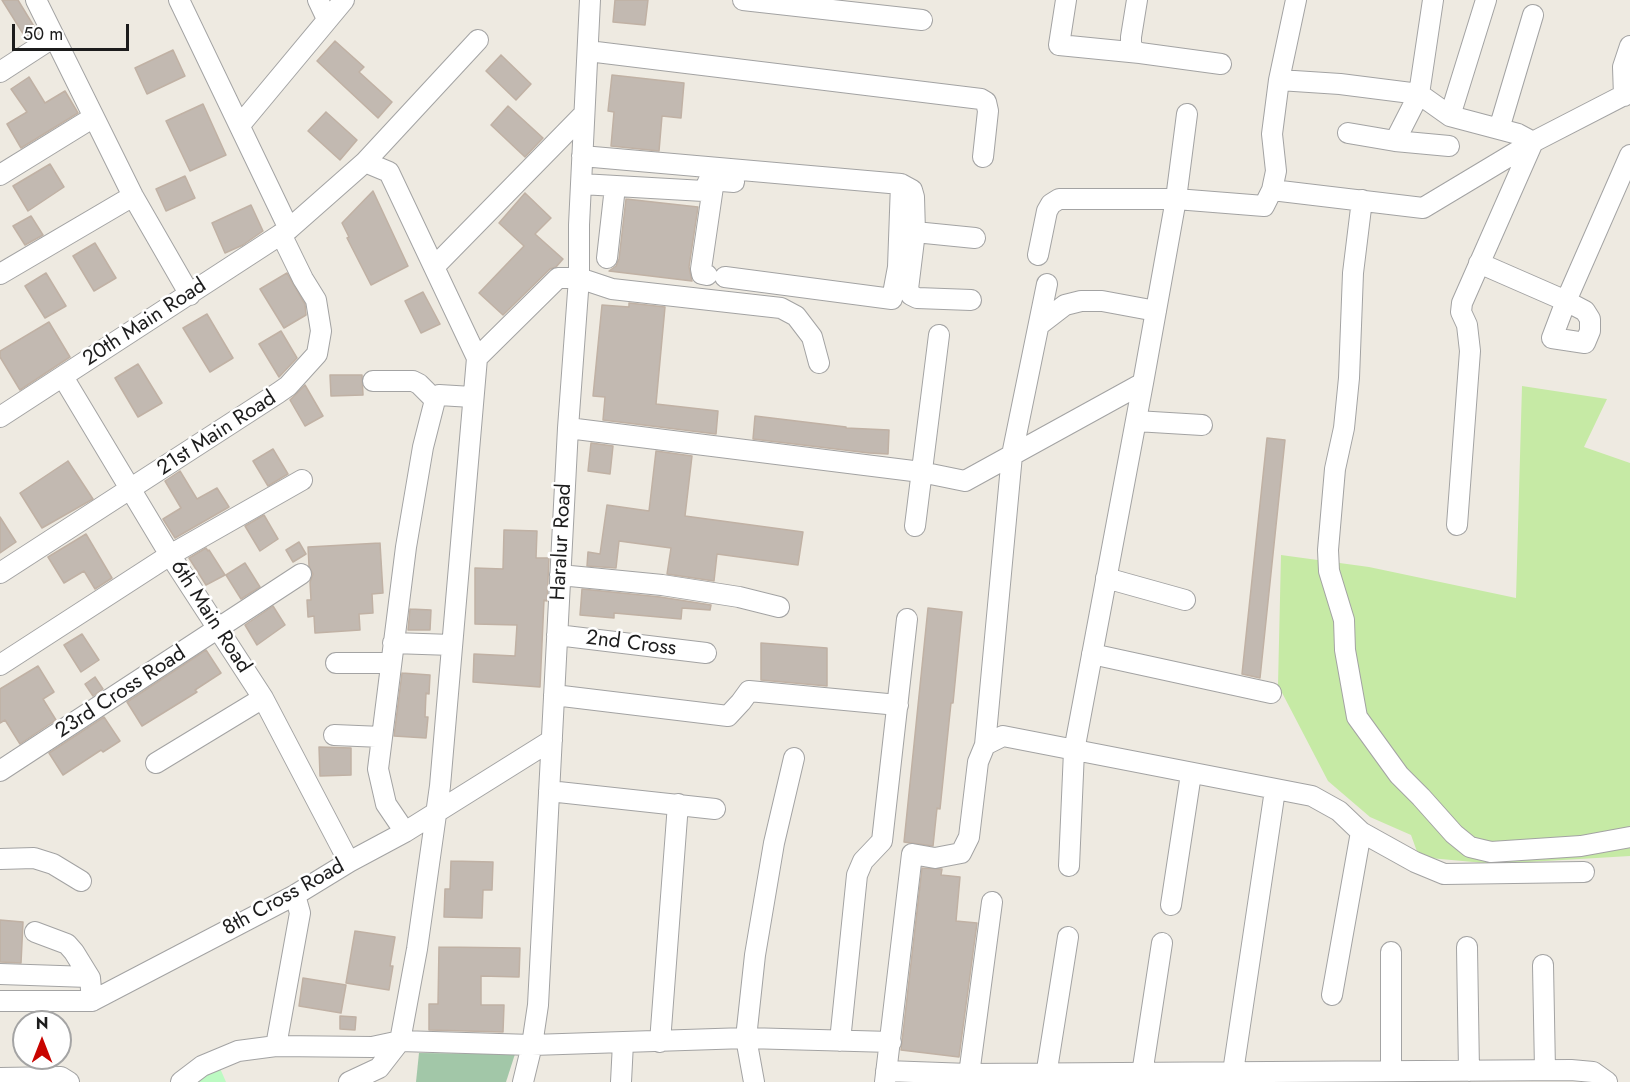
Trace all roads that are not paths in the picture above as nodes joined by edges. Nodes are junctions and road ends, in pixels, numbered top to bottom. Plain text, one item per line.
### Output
1 (36, 0) edge
2 (179, 0) edge
3 (318, 0) edge
4 (344, 0) edge
5 (590, 0) edge
6 (743, 0) edge
7 (1066, 0) edge
8 (1137, 0) edge
9 (1296, 0) edge
10 (1432, 0) edge
11 (1486, 0) edge
12 (1533, 15) dead end
13 (327, 19) junction
14 (922, 21) dead end
15 (54, 37) junction
16 (478, 40) dead end
17 (1630, 46) edge
18 (588, 51) junction
19 (1140, 53) junction
20 (1221, 64) dead end
21 (0, 72) edge
22 (1279, 80) junction
23 (1419, 94) junction
24 (1627, 94) edge
25 (584, 114) junction
26 (1187, 114) dead end
27 (1450, 116) junction
28 (94, 117) junction
29 (240, 125) junction
30 (1499, 129) junction
31 (1348, 133) dead end
32 (1395, 141) junction
33 (1533, 142) junction
34 (1449, 146) dead end
35 (1630, 155) edge
36 (582, 156) junction
37 (982, 157) dead end
38 (365, 162) junction
39 (0, 175) edge
40 (1626, 176) edge
41 (714, 180) junction
42 (581, 184) junction
43 (615, 187) junction
44 (901, 189) junction
45 (1272, 190) junction
46 (133, 196) junction
47 (1176, 199) junction
48 (1362, 200) junction
49 (579, 225) junction
50 (610, 226) junction
51 (285, 231) junction
52 (915, 232) junction
53 (975, 238) dead end
54 (1038, 255) dead end
55 (607, 258) dead end
56 (1479, 263) junction
57 (434, 267) junction
58 (0, 274) edge
59 (579, 278) junction
60 (1047, 284) dead end
61 (189, 295) junction
62 (971, 300) dead end
63 (1156, 311) junction
64 (1039, 326) junction
65 (939, 335) dead end
66 (477, 358) junction
67 (819, 363) dead end
68 (63, 377) junction
69 (373, 381) dead end
70 (1143, 383) junction
71 (472, 398) junction
72 (435, 400) junction
73 (0, 417) edge
74 (1136, 421) junction
75 (1203, 425) dead end
76 (568, 428) junction
77 (1012, 455) junction
78 (921, 472) junction
79 (302, 480) dead end
80 (131, 490) junction
81 (1457, 525) dead end
82 (915, 526) dead end
83 (170, 555) junction
84 (0, 573) edge
85 (301, 574) dead end
86 (560, 575) junction
87 (1106, 578) junction
88 (1185, 600) dead end
89 (779, 607) dead end
90 (907, 619) dead end
91 (218, 629) junction
92 (557, 635) junction
93 (452, 645) junction
94 (392, 653) junction
95 (706, 653) dead end
96 (1092, 654) junction
97 (336, 663) dead end
98 (0, 665) edge
99 (1271, 693) dead end
100 (554, 695) junction
101 (263, 698) junction
102 (898, 705) junction
103 (334, 735) dead end
104 (382, 737) junction
105 (552, 740) junction
106 (985, 745) junction
107 (1074, 751) junction
108 (794, 758) dead end
109 (156, 763) dead end
110 (0, 771) edge
111 (1191, 774) junction
112 (1275, 790) junction
113 (549, 792) junction
114 (678, 804) junction
115 (715, 809) dead end
116 (437, 811) junction
117 (405, 832) junction
118 (1361, 832) junction
119 (1630, 837) edge
120 (882, 842) junction
121 (912, 854) junction
122 (0, 859) edge
123 (349, 862) junction
124 (1069, 866) dead end
125 (1584, 872) dead end
126 (81, 881) dead end
127 (296, 895) junction
128 (992, 902) dead end
129 (1171, 905) dead end
130 (35, 932) dead end
131 (1068, 937) dead end
132 (1162, 943) dead end
133 (1467, 947) dead end
134 (1391, 952) dead end
135 (1543, 965) dead end
136 (0, 974) edge
137 (89, 977) junction
138 (1332, 996) dead end
139 (0, 1000) edge
140 (92, 1001) junction
141 (746, 1038) junction
142 (400, 1041) junction
143 (840, 1041) junction
144 (660, 1042) junction
145 (891, 1042) junction
146 (623, 1043) junction
147 (532, 1045) junction
148 (276, 1046) junction
149 (1545, 1070) junction
150 (1391, 1071) junction
151 (1469, 1071) junction
152 (1233, 1072) junction
153 (886, 1076) edge
154 (1153, 1076) edge
155 (1305, 1077) edge
156 (0, 1078) edge
157 (969, 1078) edge
158 (1046, 1078) edge
159 (69, 1082) edge
160 (181, 1082) edge
161 (350, 1082) edge
162 (523, 1082) edge
163 (621, 1082) edge
164 (754, 1082) edge
165 (1607, 1082) edge

1 - 15 street
2 - 29 street, 21st Main Road
3 - 13 street
4 - 13 street
5 - 18 street, Haralur Road
6 - 14 street
7 - 19 street
8 - 19 street
9 - 22 street
10 - 23 street
11 - 27 street
12 - 30 street
13 - 29 street
15 - 21 street
15 - 28 street
16 - 38 street, 20th Main Road
17 - 24 street
18 - 25 street, Haralur Road
18 - 37 street
19 - 20 street
22 - 23 street
22 - 45 street
23 - 27 street
23 - 32 street
24 - 33 street
25 - 36 street, Haralur Road
25 - 57 street
26 - 47 street
27 - 30 street
28 - 39 street
28 - 46 street
29 - 51 street, 21st Main Road
30 - 33 street
31 - 32 street
32 - 34 street
33 - 48 street
33 - 56 street
35 - 40 street
36 - 42 street, Haralur Road
36 - 44 street
38 - 51 street, 20th Main Road
38 - 57 street
40 - 56 street
41 - 43 street
41 - 44 street
41 - 44 street
42 - 43 street
42 - 49 street, Haralur Road
43 - 50 street
44 - 52 street
45 - 47 street
45 - 48 street
46 - 58 street
46 - 61 street
47 - 54 street
47 - 63 street
48 - 119 street
49 - 50 street
49 - 59 street, Haralur Road
50 - 55 street
51 - 61 street, 20th Main Road
51 - 80 street, 21st Main Road
52 - 53 street
52 - 62 street
56 - 81 street
57 - 66 street
59 - 66 street
59 - 67 street
59 - 76 street, Haralur Road
60 - 64 street
61 - 68 street, 20th Main Road
63 - 64 street
63 - 70 street
64 - 77 street
65 - 78 street
66 - 71 street
68 - 73 street, 20th Main Road
68 - 80 street, 6th Main Road
69 - 72 street
70 - 74 street
70 - 77 street
71 - 72 street
71 - 93 street
72 - 94 street
74 - 75 street
74 - 87 street
76 - 78 street
76 - 86 street, Haralur Road
77 - 78 street
77 - 106 street
78 - 82 street
79 - 83 street
80 - 83 street, 6th Main Road
80 - 84 street, 21st Main Road
83 - 91 street, 6th Main Road
83 - 98 street
85 - 91 street, 23rd Cross Road
86 - 89 street
86 - 92 street, Haralur Road
87 - 88 street
87 - 96 street
90 - 102 street
91 - 101 street, 6th Main Road
91 - 110 street, 23rd Cross Road
92 - 95 street, 2nd Cross
92 - 100 street, Haralur Road
93 - 94 street
93 - 116 street
94 - 97 street
94 - 104 street
96 - 99 street
96 - 107 street
100 - 102 street
100 - 105 street, Haralur Road
101 - 109 street
101 - 123 street, 6th Main Road
102 - 120 street
103 - 104 street
104 - 117 street
105 - 113 street, Haralur Road
105 - 116 street, 8th Cross Road
106 - 107 street
106 - 121 street
107 - 111 street
107 - 124 street
108 - 141 street
111 - 112 street
111 - 129 street
112 - 118 street
112 - 152 street
113 - 114 street
113 - 147 street, Haralur Road
114 - 115 street
114 - 144 street
116 - 117 street, 8th Cross Road
116 - 142 street
117 - 123 street, 8th Cross Road
118 - 125 street
118 - 138 street
120 - 121 street
120 - 143 street
121 - 145 street
122 - 126 street
123 - 127 street, 8th Cross Road
127 - 140 street, 8th Cross Road
127 - 148 street
128 - 157 street
130 - 137 street
131 - 158 street
132 - 154 street
133 - 151 street
134 - 150 street
135 - 149 street
136 - 137 street
137 - 140 street
139 - 140 street, 8th Cross Road
141 - 143 street
141 - 144 street
141 - 164 street
142 - 147 street
142 - 148 street
142 - 161 street
143 - 145 street
144 - 146 street
145 - 153 street
146 - 147 street
146 - 163 street
147 - 162 street, Haralur Road
148 - 160 street
149 - 151 street
149 - 165 street
150 - 151 street
150 - 155 street
152 - 154 street
152 - 155 street
153 - 157 street
154 - 158 street
156 - 159 street
157 - 158 street

